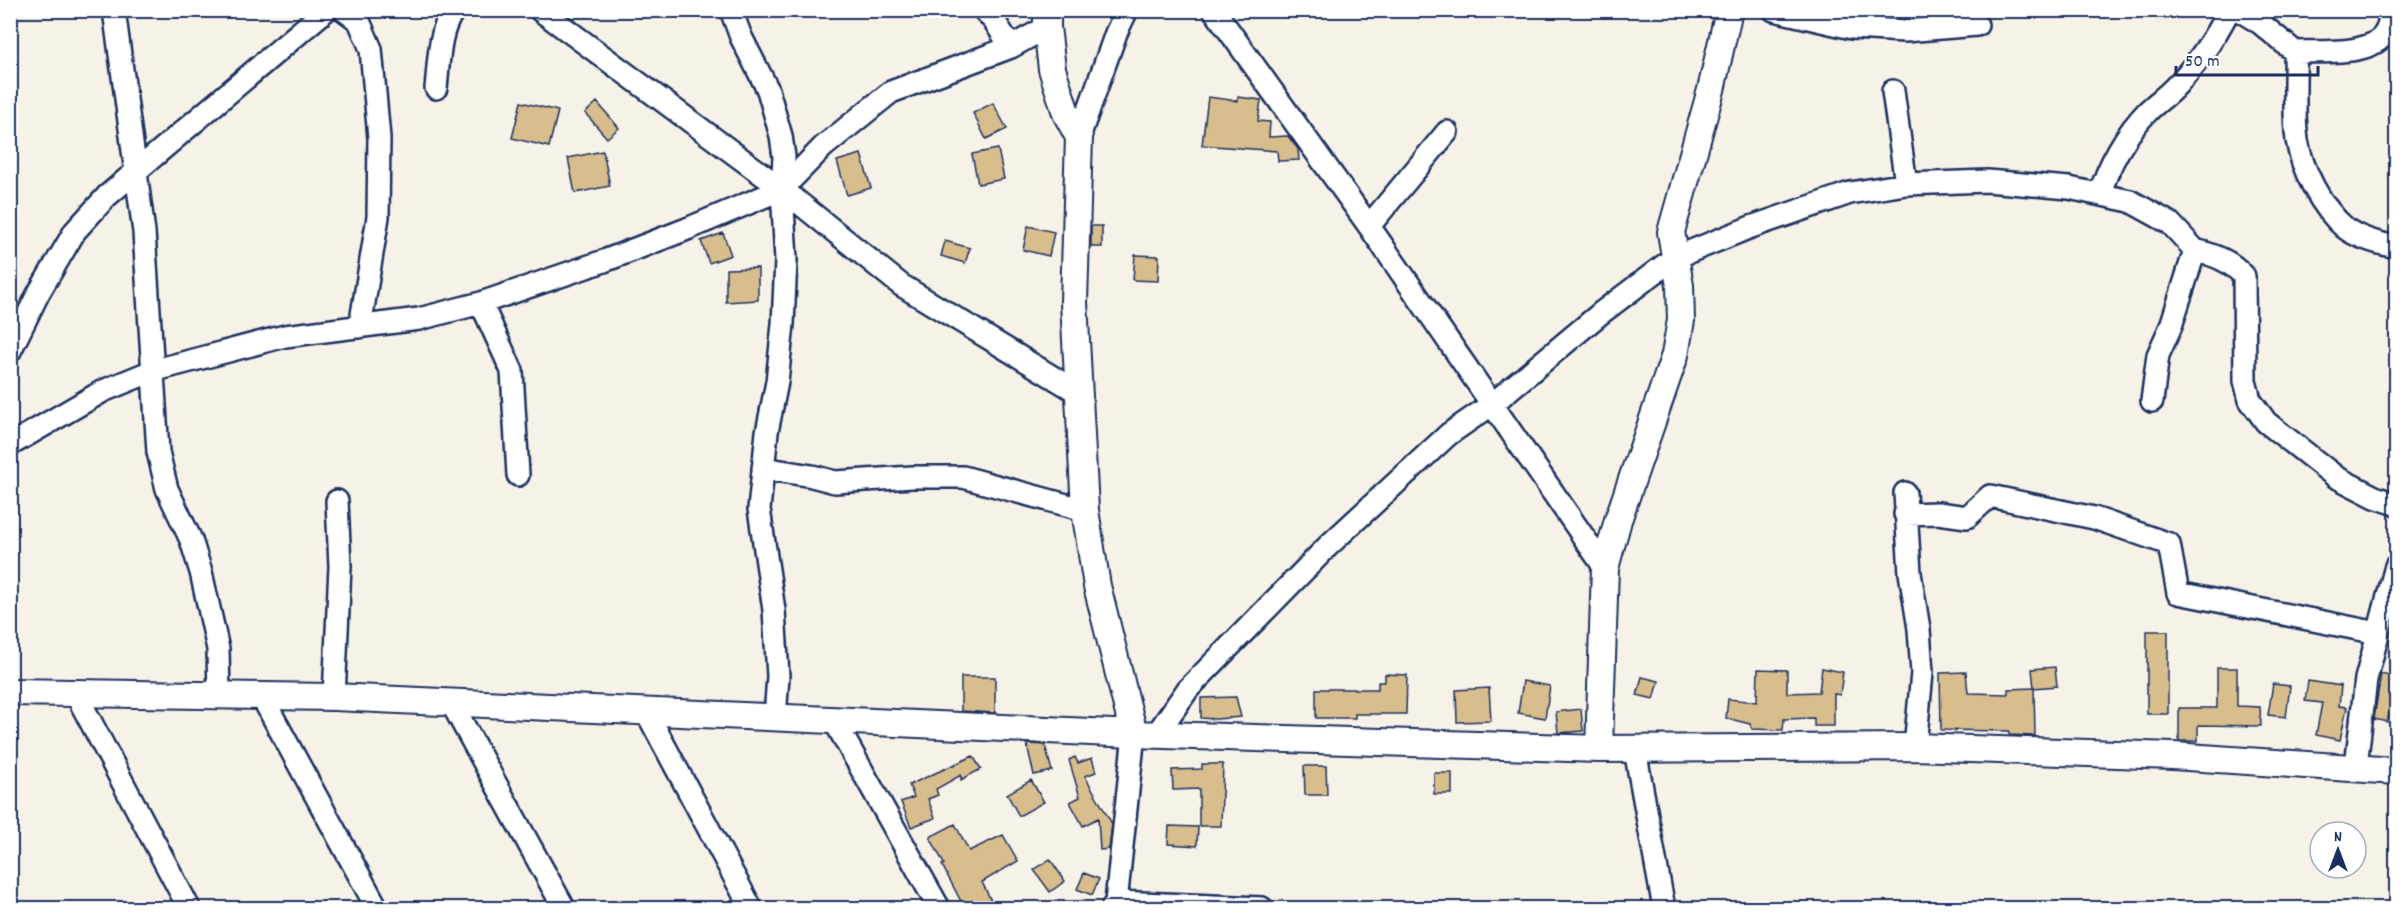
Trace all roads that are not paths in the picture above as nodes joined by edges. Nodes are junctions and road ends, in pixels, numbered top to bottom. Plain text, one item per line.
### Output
1 (114, 10) edge
2 (326, 10) edge
3 (344, 10) edge
4 (454, 10) edge
5 (540, 10) edge
6 (731, 10) edge
7 (984, 10) edge
8 (1127, 10) edge
9 (1214, 10) edge
10 (1729, 10) edge
11 (1774, 10) edge
12 (2229, 10) edge
13 (2239, 10) edge
14 (2392, 10) edge
15 (1047, 19) edge
16 (1977, 25) dead end
17 (1011, 47) junction
18 (2295, 52) junction
19 (436, 88) dead end
20 (1893, 90) dead end
21 (1447, 132) dead end
22 (1079, 137) junction
23 (136, 170) junction
24 (1906, 184) junction
25 (782, 189) junction
26 (2100, 194) junction
27 (1369, 226) junction
28 (2397, 247) edge
29 (2195, 250) junction
30 (1674, 258) junction
31 (481, 303) junction
32 (360, 327) junction
33 (10, 351) edge
34 (152, 371) junction
35 (1078, 393) junction
36 (2152, 401) dead end
37 (1491, 405) junction
38 (10, 445) edge
39 (763, 468) junction
40 (518, 475) dead end
41 (1905, 493) dead end
42 (337, 501) dead end
43 (2397, 504) edge
44 (1085, 510) junction
45 (1905, 514) junction
46 (2397, 566) edge
47 (1605, 568) junction
48 (2378, 633) junction
49 (10, 692) edge
50 (75, 692) junction
51 (219, 696) junction
52 (262, 697) junction
53 (334, 697) junction
54 (452, 704) junction
55 (648, 713) junction
56 (775, 718) junction
57 (835, 722) junction
58 (1145, 734) junction
59 (1915, 747) junction
60 (1599, 749) junction
61 (1635, 750) junction
62 (2356, 766) junction
63 (2397, 771) edge
64 (1114, 905) edge
65 (189, 909) edge
66 (377, 909) edge
67 (564, 909) edge
68 (751, 909) edge
69 (939, 909) edge
70 (1262, 909) edge
71 (1664, 909) edge

1 - 23 street
2 - 23 street
3 - 32 street
4 - 19 street
5 - 25 street
6 - 25 street
7 - 17 street
8 - 22 street
9 - 27 street
10 - 30 street
11 - 16 street
12 - 26 street
13 - 18 street
14 - 18 street
15 - 17 street
15 - 22 street
17 - 25 street
18 - 28 street
20 - 24 street
21 - 27 street
22 - 35 street
23 - 33 street
23 - 34 street
24 - 26 street
24 - 30 street
25 - 31 street
25 - 35 street
25 - 39 street
26 - 29 street
27 - 37 street
29 - 36 street
29 - 43 street
30 - 37 street
30 - 47 street
31 - 32 street
31 - 40 street
32 - 34 street
34 - 38 street
34 - 51 street
35 - 44 street
37 - 47 street
37 - 58 street
39 - 44 street
39 - 56 street
41 - 45 street
42 - 53 street
44 - 58 street
45 - 48 street
45 - 59 street
46 - 48 street
47 - 60 street
48 - 62 street
49 - 50 street
50 - 51 street
50 - 65 street
51 - 52 street
52 - 53 street
52 - 66 street
53 - 54 street
54 - 55 street
54 - 67 street
55 - 56 street
55 - 68 street
56 - 57 street
57 - 58 street
57 - 69 street
58 - 60 street
58 - 64 street
59 - 61 street
59 - 62 street
60 - 61 street
61 - 71 street
62 - 63 street
64 - 70 street

